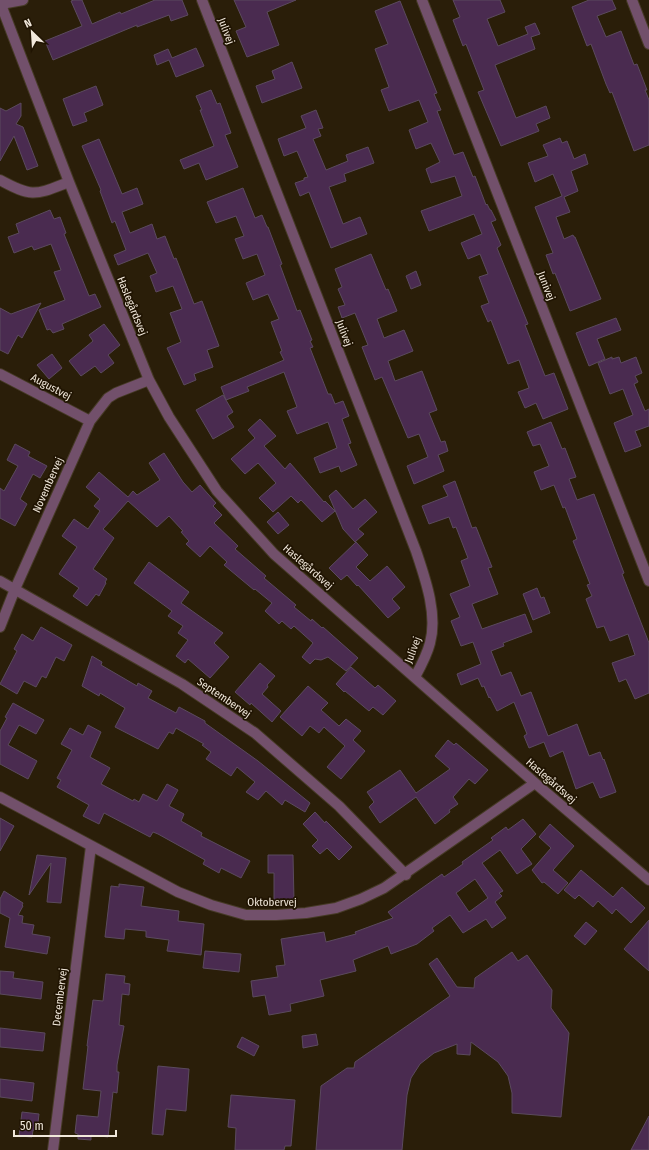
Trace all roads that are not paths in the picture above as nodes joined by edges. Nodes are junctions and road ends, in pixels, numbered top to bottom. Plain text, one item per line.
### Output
1 (23, 0) edge
2 (202, 0) edge
3 (422, 0) edge
4 (632, 0) edge
5 (0, 3) edge
6 (649, 44) edge
7 (0, 180) edge
8 (69, 182) junction
9 (0, 374) edge
10 (149, 380) junction
11 (90, 421) junction
12 (0, 581) edge
13 (649, 581) edge
14 (15, 589) junction
15 (0, 627) edge
16 (415, 677) junction
17 (535, 783) junction
18 (0, 797) edge
19 (91, 846) junction
20 (406, 875) junction
21 (649, 880) edge
22 (53, 1150) edge

1 - 5 street
2 - 16 street, Julivej
3 - 13 street, Junivej
4 - 6 street
5 - 8 street, Haslegårdsvej
7 - 8 street
8 - 10 street, Haslegårdsvej
9 - 11 street, Augustvej
10 - 11 street, Novembervej
10 - 16 street, Haslegårdsvej
11 - 14 street, Novembervej
12 - 14 street, Septembervej
14 - 15 street, Novembervej
14 - 20 street, Septembervej
16 - 17 street, Haslegårdsvej
17 - 20 street, Oktobervej
17 - 21 street, Haslegårdsvej
18 - 19 street, Oktobervej
19 - 20 street, Oktobervej
19 - 22 street, Decembervej

